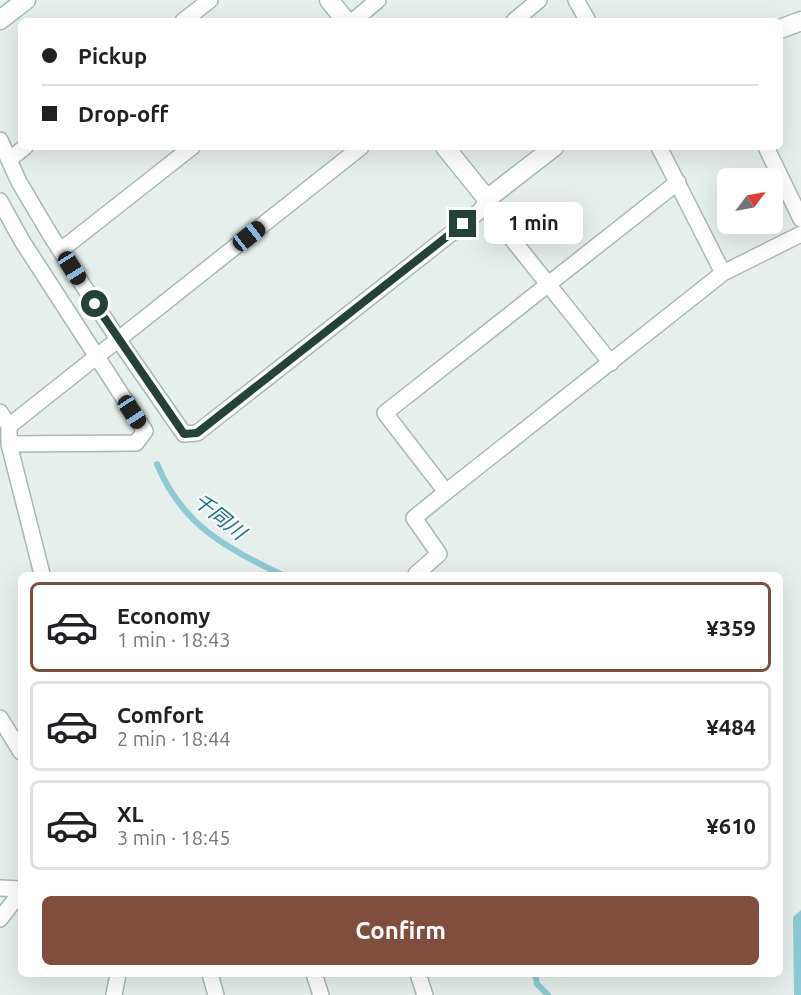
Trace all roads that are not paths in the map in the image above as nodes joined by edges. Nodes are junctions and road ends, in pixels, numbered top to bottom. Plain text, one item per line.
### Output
1 (26, 0) edge
2 (210, 0) edge
3 (329, 0) edge
4 (378, 0) edge
5 (539, 0) edge
6 (576, 0) edge
7 (187, 18) edge
8 (344, 18) edge
9 (356, 18) edge
10 (518, 18) edge
11 (586, 18) edge
12 (0, 20) edge
13 (801, 21) edge
14 (783, 28) edge
15 (0, 140) edge
16 (21, 150) edge
17 (188, 150) edge
18 (357, 150) edge
19 (447, 150) edge
20 (550, 150) edge
21 (661, 150) edge
22 (767, 150) edge
23 (10, 159) junction
24 (678, 182) junction
25 (487, 199) junction
26 (0, 201) edge
27 (801, 219) edge
28 (801, 234) edge
29 (61, 250) junction
30 (723, 273) junction
31 (549, 285) junction
32 (117, 339) junction
33 (96, 356) junction
34 (611, 363) junction
35 (0, 412) edge
36 (9, 426) junction
37 (9, 444) junction
38 (446, 492) junction
39 (41, 572) edge
40 (418, 572) edge
41 (0, 718) edge
42 (18, 747) edge
43 (0, 888) edge
44 (18, 891) edge
45 (18, 895) edge
46 (0, 919) edge
47 (117, 977) edge
48 (211, 977) edge
49 (315, 977) edge
50 (419, 977) edge
51 (114, 995) edge
52 (216, 995) edge
53 (321, 995) edge
54 (425, 995) edge

1 - 12 street
2 - 7 street
3 - 8 street
4 - 9 street
5 - 10 street
6 - 11 street
13 - 14 street
15 - 23 street
16 - 23 street
17 - 29 street
18 - 32 street
19 - 25 street
20 - 25 street
21 - 24 street
22 - 27 street
23 - 29 street
24 - 30 street
24 - 31 street
25 - 31 street
25 - 32 street
26 - 33 street
28 - 30 street
29 - 32 street
30 - 34 street
31 - 34 street
31 - 38 street
32 - 33 street
33 - 36 street
33 - 37 street
34 - 38 street
35 - 36 street
36 - 37 street
37 - 39 street
38 - 40 street
41 - 42 street
43 - 44 street
45 - 46 street
47 - 51 street
48 - 52 street
49 - 53 street
50 - 54 street

